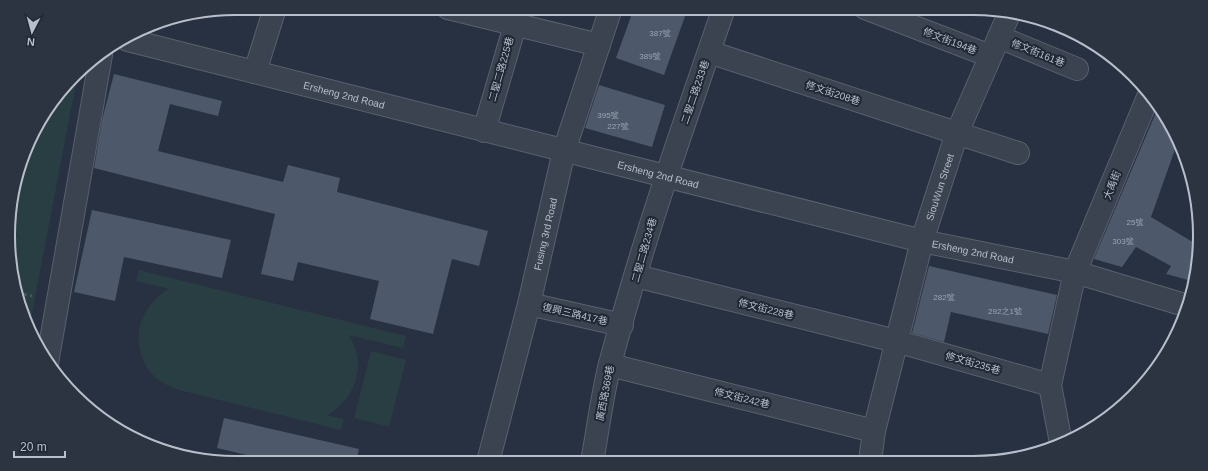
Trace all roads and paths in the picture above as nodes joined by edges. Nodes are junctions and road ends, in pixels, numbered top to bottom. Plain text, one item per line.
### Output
1 (273, 15) edge
2 (502, 15) edge
3 (609, 15) edge
4 (722, 15) edge
5 (888, 15) edge
6 (517, 17) edge
7 (1007, 18) edge
8 (132, 41) edge
9 (599, 45) junction
10 (995, 47) junction
11 (709, 52) junction
12 (100, 62) edge
13 (1077, 69) dead end
14 (255, 72) junction
15 (1147, 100) edge
16 (484, 131) junction
17 (958, 133) junction
18 (564, 151) junction
19 (1018, 154) dead end
20 (666, 176) junction
21 (922, 241) junction
22 (1075, 272) junction
23 (636, 276) junction
24 (23, 294) edge
25 (32, 296) dead end
26 (529, 304) junction
27 (1182, 304) edge
28 (622, 325) junction
29 (896, 341) junction
30 (49, 353) edge
31 (610, 365) junction
32 (1050, 385) junction
33 (874, 430) junction
34 (1060, 438) edge
35 (490, 456) edge
36 (593, 456) edge
37 (871, 456) edge

1 - 14 street
2 - 6 street
3 - 9 street, Fusing 3rd Road
4 - 11 street, 二聖二路233巷
5 - 10 street, 修文街194巷
6 - 9 street
6 - 16 street, 二聖二路225巷
7 - 10 street, SiouWun Street
8 - 14 street, Ersheng 2nd Road
9 - 18 street, Fusing 3rd Road
10 - 13 street, 修文街161巷
10 - 17 street, SiouWun Street
11 - 17 street, 修文街208巷
11 - 20 street, 二聖二路233巷
12 - 30 street
14 - 16 street, Ersheng 2nd Road
15 - 22 street, 大禹街
16 - 18 street, Ersheng 2nd Road
17 - 19 street, 修文街208巷
17 - 21 street, SiouWun Street
18 - 20 street, Ersheng 2nd Road
18 - 26 street, Fusing 3rd Road
20 - 21 street, Ersheng 2nd Road
20 - 23 street, 二聖二路234巷
21 - 22 street, Ersheng 2nd Road
21 - 29 street, SiouWun Street
22 - 27 street, Ersheng 2nd Road
22 - 32 street, 大禹街
23 - 28 street, 二聖二路234巷
23 - 29 street, 修文街228巷
24 - 25 path
26 - 28 street, 復興三路417巷
26 - 35 street, Fusing 3rd Road
28 - 31 street, 廣西路369巷
29 - 32 street, 修文街235巷
29 - 33 street, SiouWun Street
31 - 33 street, 修文街242巷
31 - 36 street, 廣西路369巷
32 - 34 street
33 - 37 street, SiouWun Street

